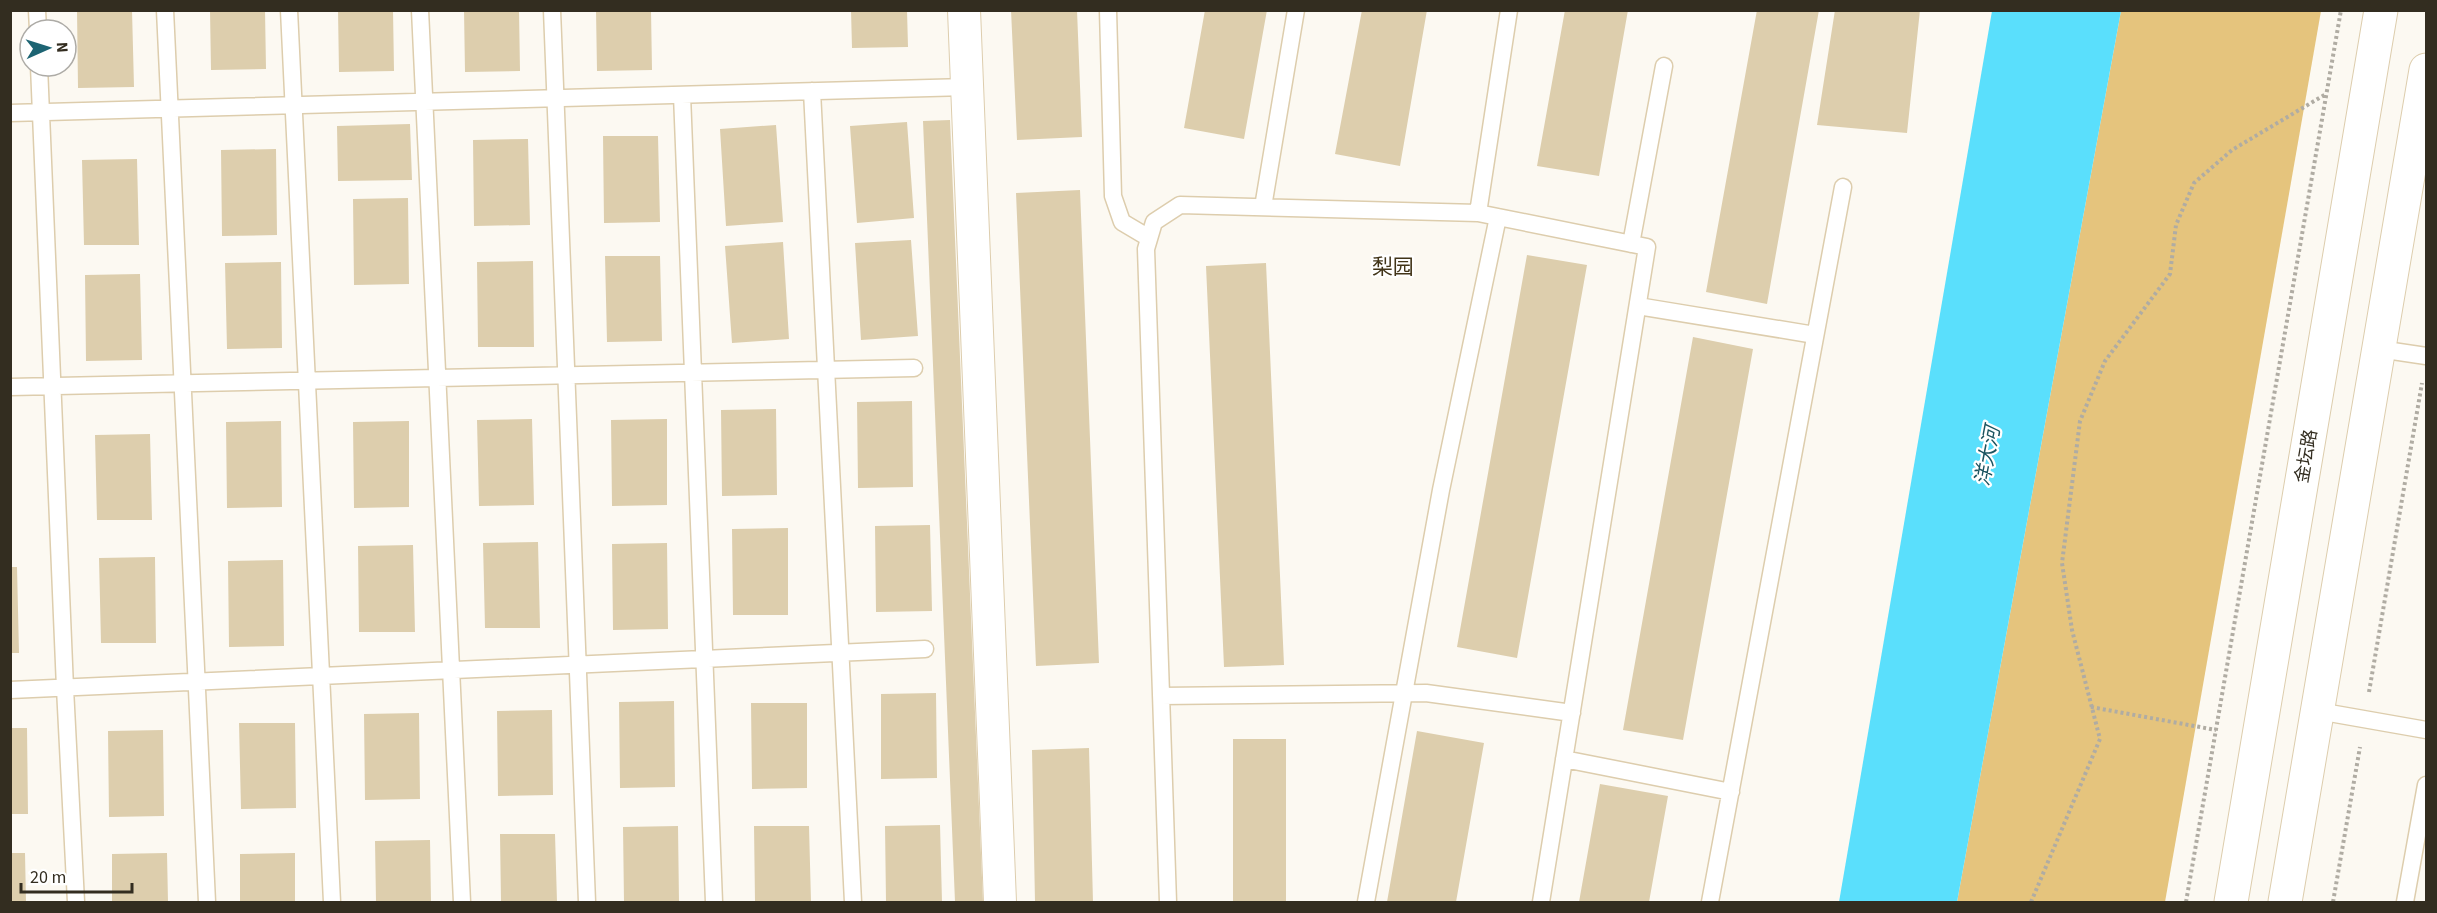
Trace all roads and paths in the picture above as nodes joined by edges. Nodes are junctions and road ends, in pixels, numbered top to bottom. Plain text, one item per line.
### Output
1 (165, 10) edge
2 (290, 10) edge
3 (420, 10) edge
4 (552, 10) edge
5 (964, 10) edge
6 (1108, 10) edge
7 (1296, 10) edge
8 (1509, 10) edge
9 (2341, 10) edge
10 (2381, 10) edge
11 (1664, 66) dead end
12 (2427, 70) edge
13 (40, 78) edge
14 (967, 87) junction
15 (812, 91) junction
16 (2326, 94) junction
17 (682, 95) junction
18 (556, 99) junction
19 (424, 102) junction
20 (294, 106) junction
21 (170, 109) junction
22 (10, 113) edge
23 (41, 113) junction
24 (1843, 187) dead end
25 (1263, 207) junction
26 (1478, 213) junction
27 (1498, 217) junction
28 (1149, 238) junction
29 (1631, 244) junction
30 (1638, 306) junction
31 (1815, 335) junction
32 (2379, 349) junction
33 (2427, 356) edge
34 (915, 368) dead end
35 (828, 370) junction
36 (693, 373) junction
37 (567, 376) junction
38 (437, 378) junction
39 (307, 381) junction
40 (2422, 382) dead end
41 (183, 384) junction
42 (52, 386) junction
43 (10, 387) edge
44 (925, 649) dead end
45 (841, 654) junction
46 (705, 660) junction
47 (578, 665) junction
48 (451, 671) junction
49 (321, 677) junction
50 (196, 682) junction
51 (64, 688) junction
52 (10, 690) edge
53 (1404, 693) junction
54 (1161, 696) junction
55 (2091, 707) junction
56 (2318, 711) junction
57 (1572, 713) junction
58 (2365, 719) junction
59 (2216, 730) junction
60 (2427, 730) edge
61 (1564, 759) junction
62 (2427, 785) edge
63 (1731, 792) junction
64 (76, 903) edge
65 (207, 903) edge
66 (332, 903) edge
67 (462, 903) edge
68 (587, 903) edge
69 (714, 903) edge
70 (853, 903) edge
71 (1000, 903) edge
72 (1168, 903) edge
73 (1366, 903) edge
74 (1541, 903) edge
75 (1710, 903) edge
76 (2031, 903) edge
77 (2186, 903) edge
78 (2231, 903) edge
79 (2285, 903) edge
80 (2333, 903) edge
81 (2405, 903) edge

1 - 21 lane
2 - 20 lane
3 - 19 lane
4 - 18 lane
5 - 14 street
6 - 28 lane
7 - 25 lane
8 - 26 lane
9 - 16 path
10 - 78 street, 金坛路
11 - 29 lane
12 - 32 street
13 - 23 lane
14 - 15 lane
14 - 71 street
15 - 17 lane
15 - 35 lane
16 - 55 path
16 - 59 path
17 - 18 lane
17 - 36 lane
18 - 19 lane
18 - 37 lane
19 - 20 lane
19 - 38 lane
20 - 21 lane
20 - 39 lane
21 - 23 lane
21 - 41 lane
22 - 23 lane
23 - 42 lane
24 - 31 lane
25 - 26 lane
25 - 28 lane
26 - 27 lane
27 - 29 lane
27 - 53 lane
28 - 54 lane
29 - 30 lane
30 - 31 lane
30 - 57 lane
31 - 63 lane
32 - 33 lane
32 - 56 street
34 - 35 lane
35 - 36 lane
35 - 45 lane
36 - 37 lane
36 - 46 lane
37 - 38 lane
37 - 47 lane
38 - 39 lane
38 - 48 lane
39 - 41 lane
39 - 49 lane
40 - 58 path
41 - 42 lane
41 - 50 lane
42 - 43 lane
42 - 51 lane
44 - 45 lane
45 - 46 lane
45 - 70 lane
46 - 47 lane
46 - 69 lane
47 - 48 lane
47 - 68 lane
48 - 49 lane
48 - 67 lane
49 - 50 lane
49 - 66 lane
50 - 51 lane
50 - 65 lane
51 - 52 lane
51 - 64 lane
53 - 54 lane
53 - 57 lane
53 - 73 lane
54 - 72 lane
55 - 59 path
55 - 76 path
56 - 58 lane
56 - 79 street
57 - 61 lane
58 - 60 lane
58 - 80 path
59 - 77 path
61 - 63 lane
61 - 74 lane
62 - 81 lane
63 - 75 lane

